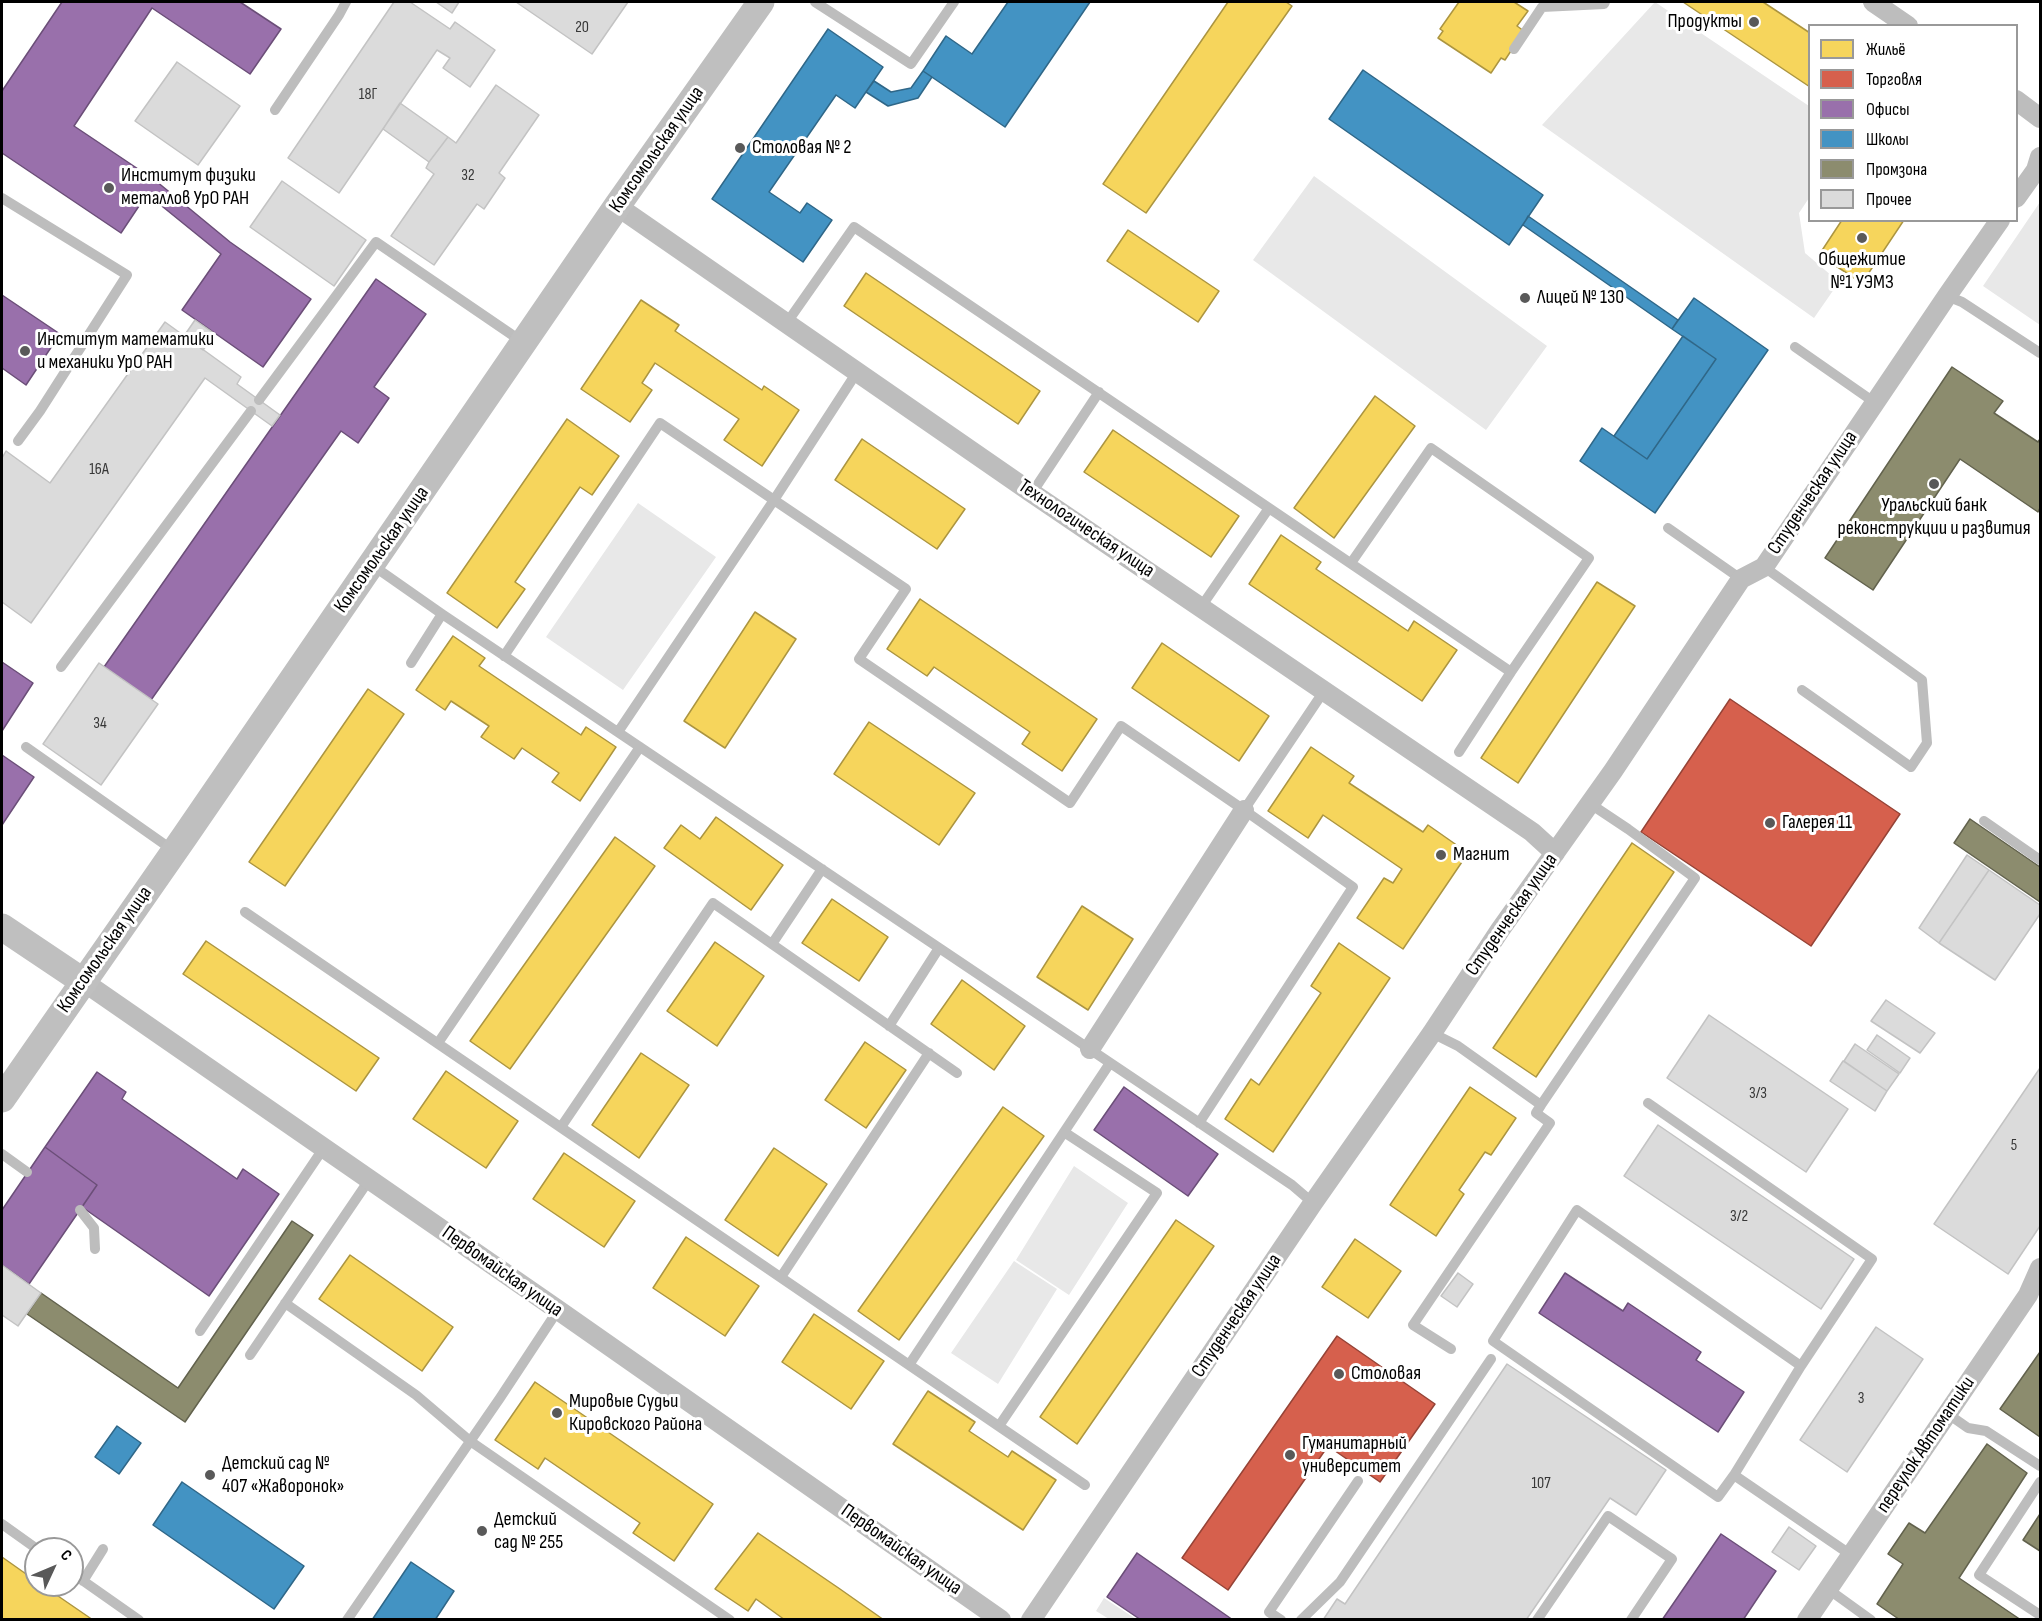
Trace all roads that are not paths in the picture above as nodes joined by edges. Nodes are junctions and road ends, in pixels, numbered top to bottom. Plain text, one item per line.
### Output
1 (346, 2) edge
2 (761, 2) edge
3 (815, 2) edge
4 (954, 2) edge
5 (1605, 2) edge
6 (1873, 2) edge
7 (1905, 24) edge
8 (1514, 49) dead end
9 (2018, 102) edge
10 (275, 110) dead end
11 (2040, 118) edge
12 (2040, 157) edge
13 (2018, 195) edge
14 (2, 198) edge
15 (617, 206) junction
16 (1999, 222) edge
17 (1947, 296) junction
18 (786, 324) junction
19 (524, 343) junction
20 (1795, 346) dead end
21 (2040, 353) edge
22 (857, 372) junction
23 (1099, 392) junction
24 (259, 400) dead end
25 (1874, 402) junction
26 (251, 411) dead end
27 (18, 441) dead end
28 (1032, 493) junction
29 (774, 500) junction
30 (1269, 508) junction
31 (1668, 528) dead end
32 (1351, 563) junction
33 (372, 565) junction
34 (1764, 567) junction
35 (1741, 579) junction
36 (1200, 607) junction
37 (442, 614) junction
38 (504, 656) junction
39 (411, 663) dead end
40 (61, 667) dead end
41 (1511, 672) junction
42 (1802, 690) dead end
43 (1324, 691) junction
44 (618, 732) junction
45 (26, 747) dead end
46 (640, 747) junction
47 (1459, 752) dead end
48 (1589, 803) junction
49 (1244, 810) junction
50 (1984, 821) dead end
51 (175, 851) junction
52 (1555, 853) junction
53 (2040, 860) edge
54 (822, 869) junction
55 (245, 912) dead end
56 (2, 927) edge
57 (772, 944) junction
58 (939, 948) junction
59 (84, 982) junction
60 (889, 1026) junction
61 (1432, 1033) junction
62 (438, 1043) junction
63 (1090, 1049) junction
64 (929, 1053) junction
65 (1110, 1063) junction
66 (957, 1073) dead end
67 (2, 1099) edge
68 (1648, 1103) dead end
69 (1541, 1105) junction
70 (1199, 1123) junction
71 (561, 1127) junction
72 (1064, 1132) junction
73 (323, 1149) junction
74 (2, 1154) edge
75 (27, 1172) dead end
76 (369, 1180) junction
77 (1313, 1203) junction
78 (80, 1210) dead end
79 (95, 1248) dead end
80 (2040, 1268) edge
81 (781, 1277) junction
82 (285, 1303) junction
83 (558, 1310) junction
84 (200, 1331) dead end
85 (1451, 1349) dead end
86 (250, 1355) dead end
87 (1491, 1359) dead end
88 (909, 1365) junction
89 (1801, 1366) junction
90 (1948, 1414) junction
91 (999, 1426) junction
92 (470, 1441) junction
93 (2040, 1466) edge
94 (1734, 1475) junction
95 (1358, 1481) dead end
96 (2040, 1482) edge
97 (1085, 1485) dead end
98 (2, 1524) edge
99 (24, 1540) edge
100 (103, 1550) dead end
101 (1851, 1555) junction
102 (84, 1579) edge
103 (84, 1582) edge
104 (1827, 1589) junction
105 (2040, 1615) edge
106 (725, 1618) edge
107 (139, 1620) edge
108 (347, 1620) edge
109 (1001, 1620) edge
110 (1030, 1620) edge
111 (1281, 1620) edge
112 (1301, 1620) edge
113 (1537, 1620) edge
114 (1631, 1620) edge
115 (1807, 1620) edge
116 (1871, 1620) edge

1 - 10 lane
2 - 15 main road, Комсомольская улица
3 - 4 lane
5 - 8 lane
6 - 7 street
9 - 11 street
12 - 13 street
14 - 27 lane
15 - 18 street, Технологическая улица
15 - 19 main road, Комсомольская улица
16 - 17 street, Студенческая улица
17 - 21 lane
17 - 25 street, Студенческая улица
18 - 22 street, Технологическая улица
18 - 23 lane
19 - 24 lane
19 - 33 main road, Комсомольская улица
20 - 25 lane
22 - 28 street, Технологическая улица
22 - 29 lane
23 - 28 lane
23 - 30 lane
25 - 34 street, Студенческая улица
26 - 40 lane
28 - 36 street, Технологическая улица
29 - 38 lane
29 - 44 lane
29 - 49 lane
30 - 32 lane
30 - 36 lane
31 - 35 lane
32 - 41 lane
32 - 41 lane
33 - 37 lane
33 - 51 main road, Комсомольская улица
34 - 35 street, Студенческая улица
34 - 42 lane
35 - 48 street, Студенческая улица
36 - 43 street, Технологическая улица
37 - 38 lane
37 - 39 lane
38 - 44 lane
41 - 47 lane
43 - 49 lane
43 - 52 street, Технологическая улица
44 - 46 lane
45 - 51 lane
46 - 54 lane
46 - 62 lane
48 - 52 street, Студенческая улица
48 - 69 lane
49 - 63 street
49 - 70 lane
50 - 53 lane
51 - 59 main road, Комсомольская улица
52 - 61 street, Студенческая улица
54 - 57 lane
54 - 58 lane
55 - 62 lane
56 - 59 main road, Первомайская улица
57 - 60 lane
57 - 71 lane
58 - 60 lane
58 - 63 lane
59 - 67 main road, Комсомольская улица
59 - 73 street, Первомайская улица
60 - 64 lane
61 - 69 lane
61 - 77 street, Студенческая улица
62 - 71 lane
63 - 65 lane
64 - 66 lane
64 - 81 lane
65 - 70 lane
65 - 72 lane
68 - 89 lane
69 - 85 lane
70 - 77 lane
71 - 81 lane
72 - 88 lane
72 - 91 lane
73 - 76 street, Первомайская улица
73 - 84 lane
74 - 75 lane
76 - 82 lane
76 - 83 street, Первомайская улица
77 - 110 street, Студенческая улица
78 - 79 lane
80 - 90 street, переулок Автоматики
81 - 88 lane
82 - 86 lane
82 - 92 lane
83 - 92 lane
83 - 109 street, Первомайская улица
87 - 112 lane
88 - 91 lane
89 - 94 lane
89 - 94 lane
90 - 93 lane
90 - 101 street, переулок Автоматики
91 - 97 lane
92 - 106 lane
92 - 108 lane
94 - 101 lane
95 - 111 lane
96 - 105 lane
98 - 99 lane
100 - 102 lane
101 - 104 street, переулок Автоматики
103 - 107 lane
104 - 115 street, переулок Автоматики
104 - 116 lane
113 - 114 lane

